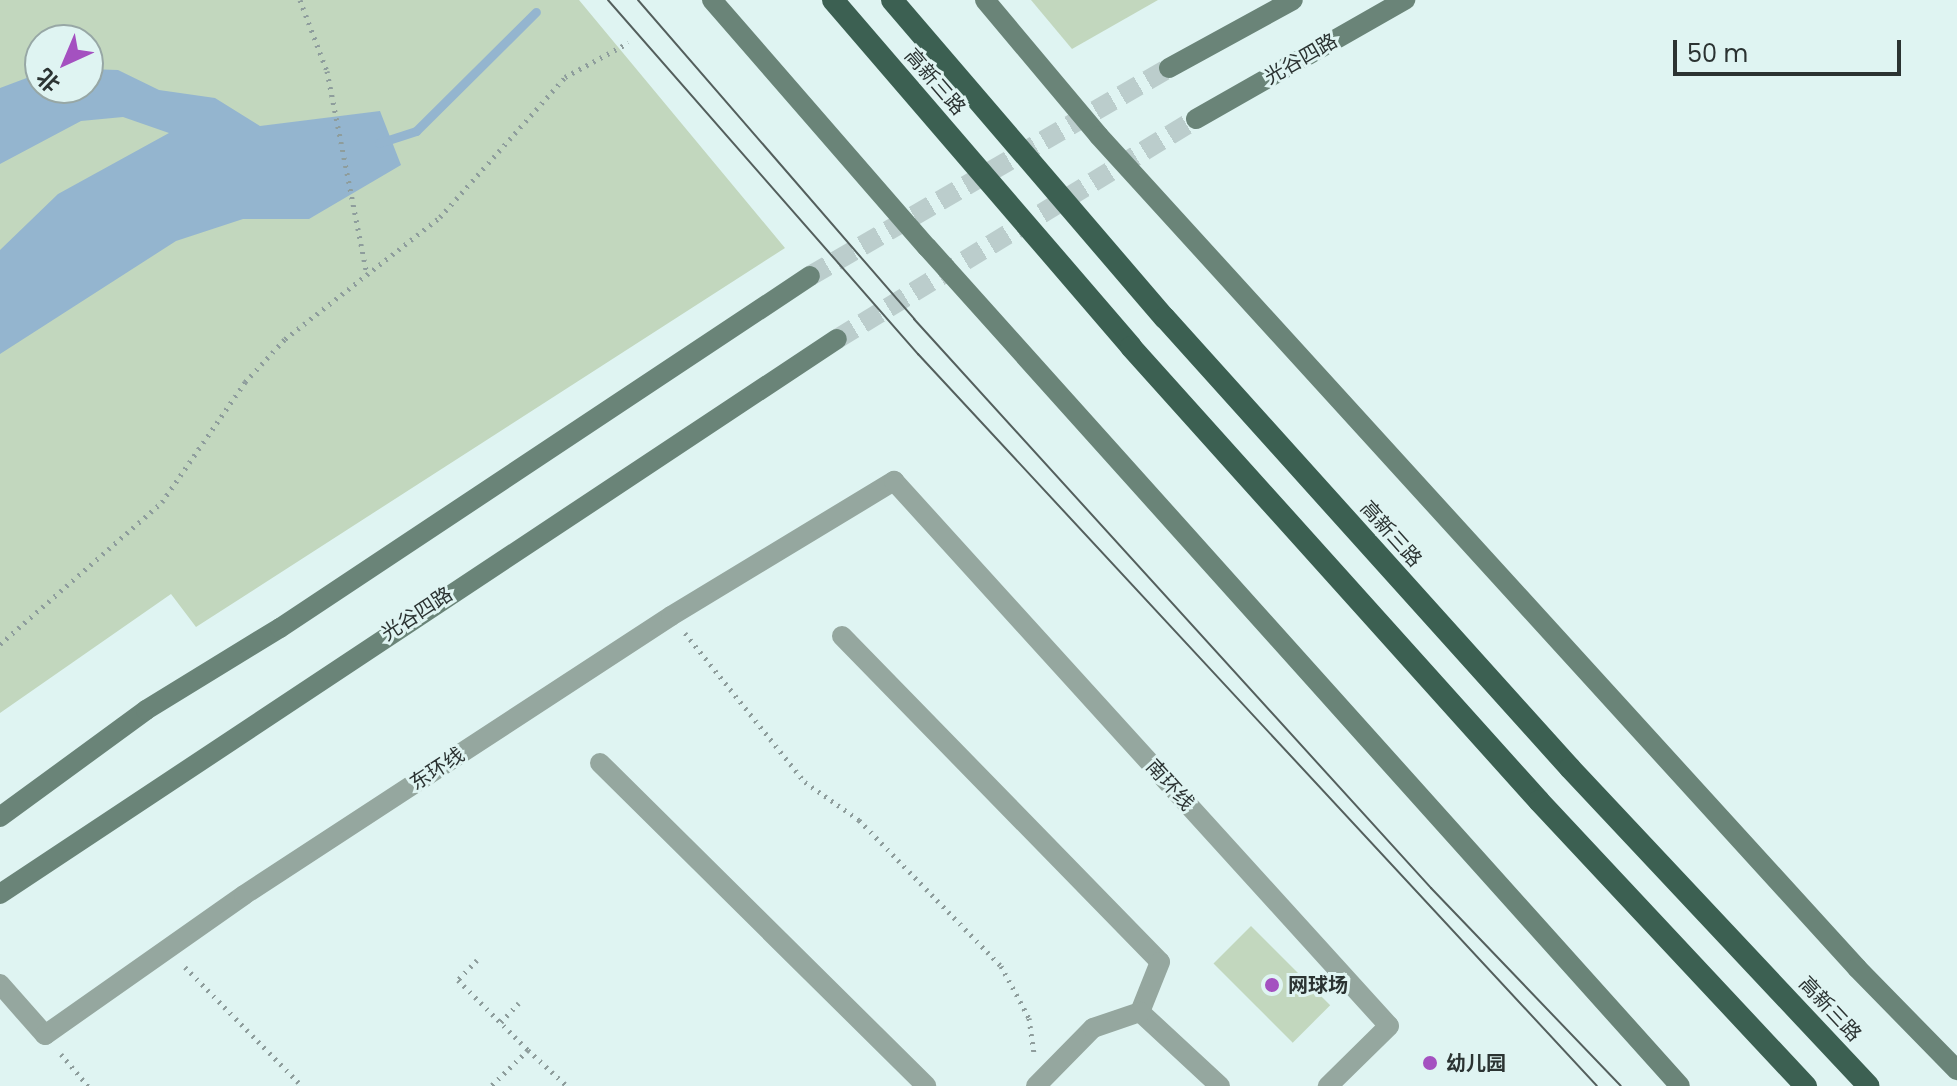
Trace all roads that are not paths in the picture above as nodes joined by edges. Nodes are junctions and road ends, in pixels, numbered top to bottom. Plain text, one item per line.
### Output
1 (712, 0) edge
2 (833, 0) edge
3 (892, 0) edge
4 (985, 0) edge
5 (1293, 0) edge
6 (1405, 0) edge
7 (1169, 68) tunnel mouth
8 (1196, 119) tunnel mouth
9 (810, 276) tunnel mouth
10 (837, 339) tunnel mouth
11 (894, 481) joint
12 (842, 636) dead end
13 (600, 763) dead end
14 (0, 817) edge
15 (0, 894) edge
16 (0, 984) edge
17 (1140, 1012) junction
18 (1957, 1070) edge
19 (1039, 1085) edge
20 (926, 1086) edge
21 (1220, 1086) edge
22 (1328, 1086) edge
23 (1680, 1086) edge
24 (1806, 1086) edge
25 (1869, 1086) edge

1 - 23 main road
2 - 24 highway, 高新三路, bridge
3 - 25 highway, 高新三路, bridge
4 - 18 main road
5 - 7 main road
6 - 8 main road, 光谷四路
9 - 14 main road
10 - 15 main road, 光谷四路
11 - 16 street, 东环线
11 - 22 street, 南环线
12 - 17 street
13 - 20 street
17 - 19 street
17 - 21 street

